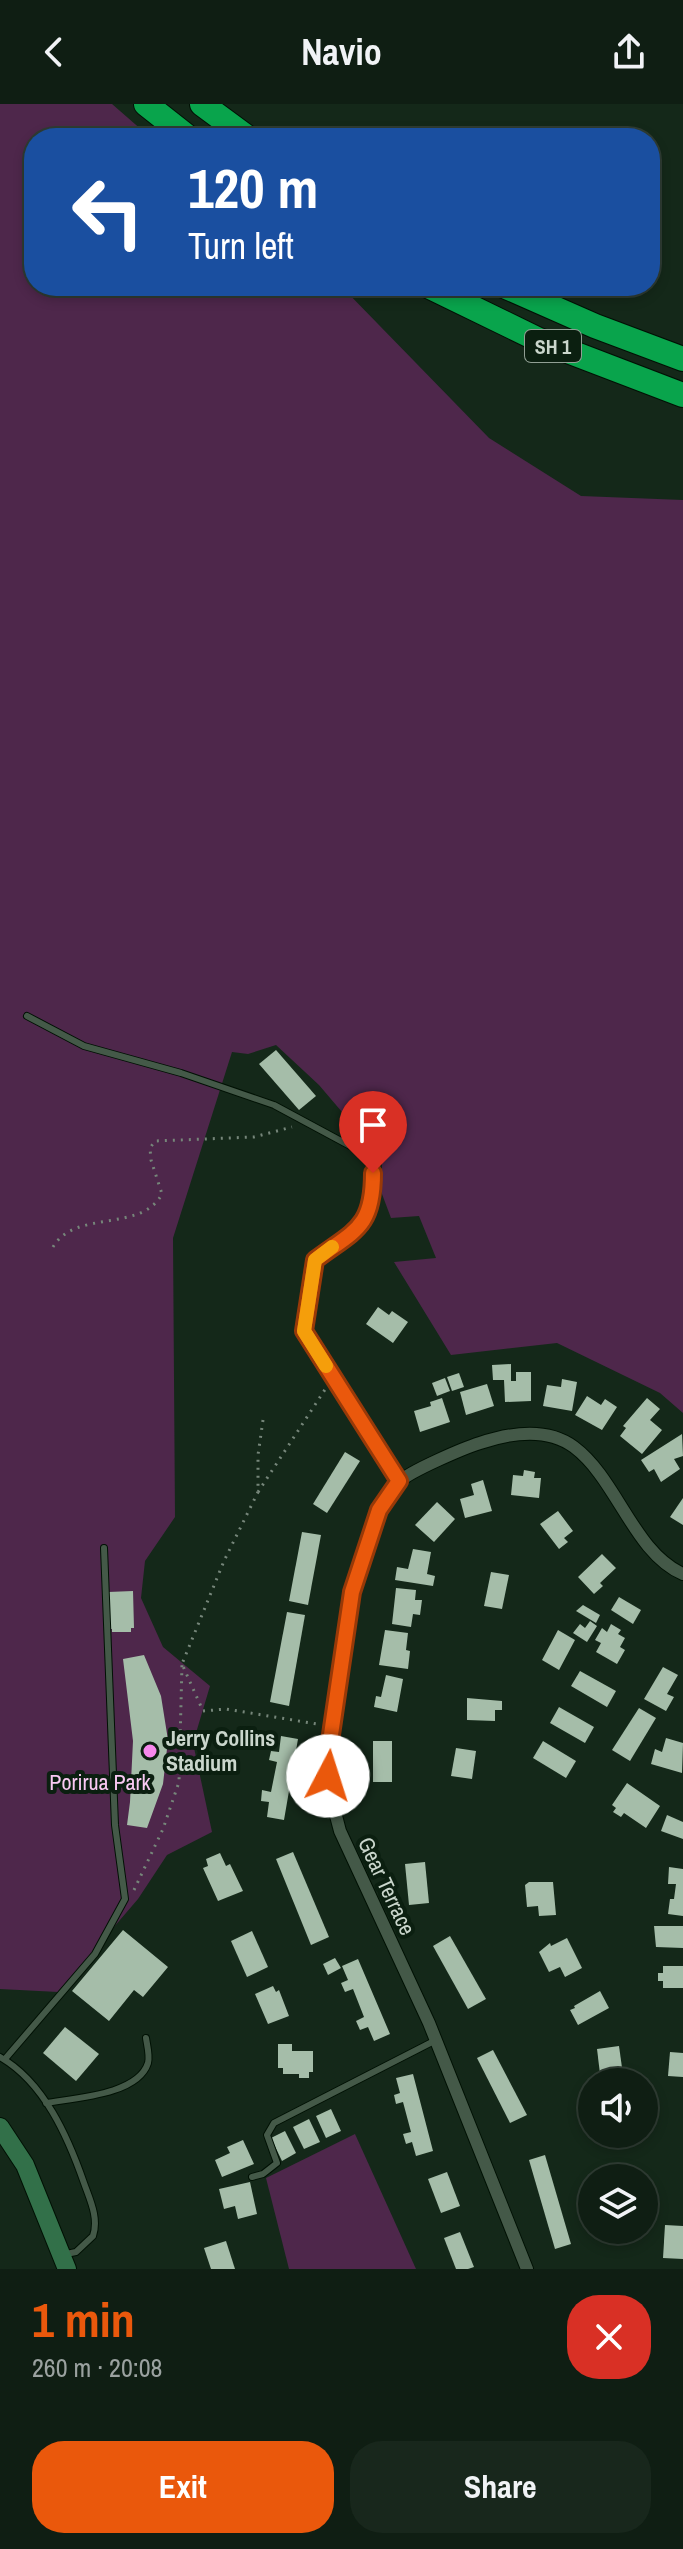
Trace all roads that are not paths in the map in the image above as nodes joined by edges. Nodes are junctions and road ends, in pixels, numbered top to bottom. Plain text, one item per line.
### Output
1 (146, 104) edge
2 (202, 104) edge
3 (176, 128) edge
4 (234, 128) edge
5 (449, 296) edge
6 (526, 296) edge
7 (683, 359) edge
8 (683, 395) edge
9 (27, 1016) dead end
10 (399, 1481) junction
11 (104, 1548) dead end
12 (683, 1574) edge
13 (146, 2038) dead end
14 (436, 2040) junction
15 (2, 2058) edge
16 (46, 2103) junction
17 (0, 2127) edge
18 (252, 2177) dead end
19 (64, 2262) edge
20 (527, 2269) edge

1 - 3 highway
2 - 4 highway
5 - 8 highway, SH 1
6 - 7 highway, SH 1
9 - 10 lane
10 - 12 street
10 - 14 street, Gear Terrace
11 - 15 lane
13 - 16 lane
14 - 18 lane
14 - 20 street, Gear Terrace
15 - 16 lane
16 - 19 lane
17 - 19 main road

